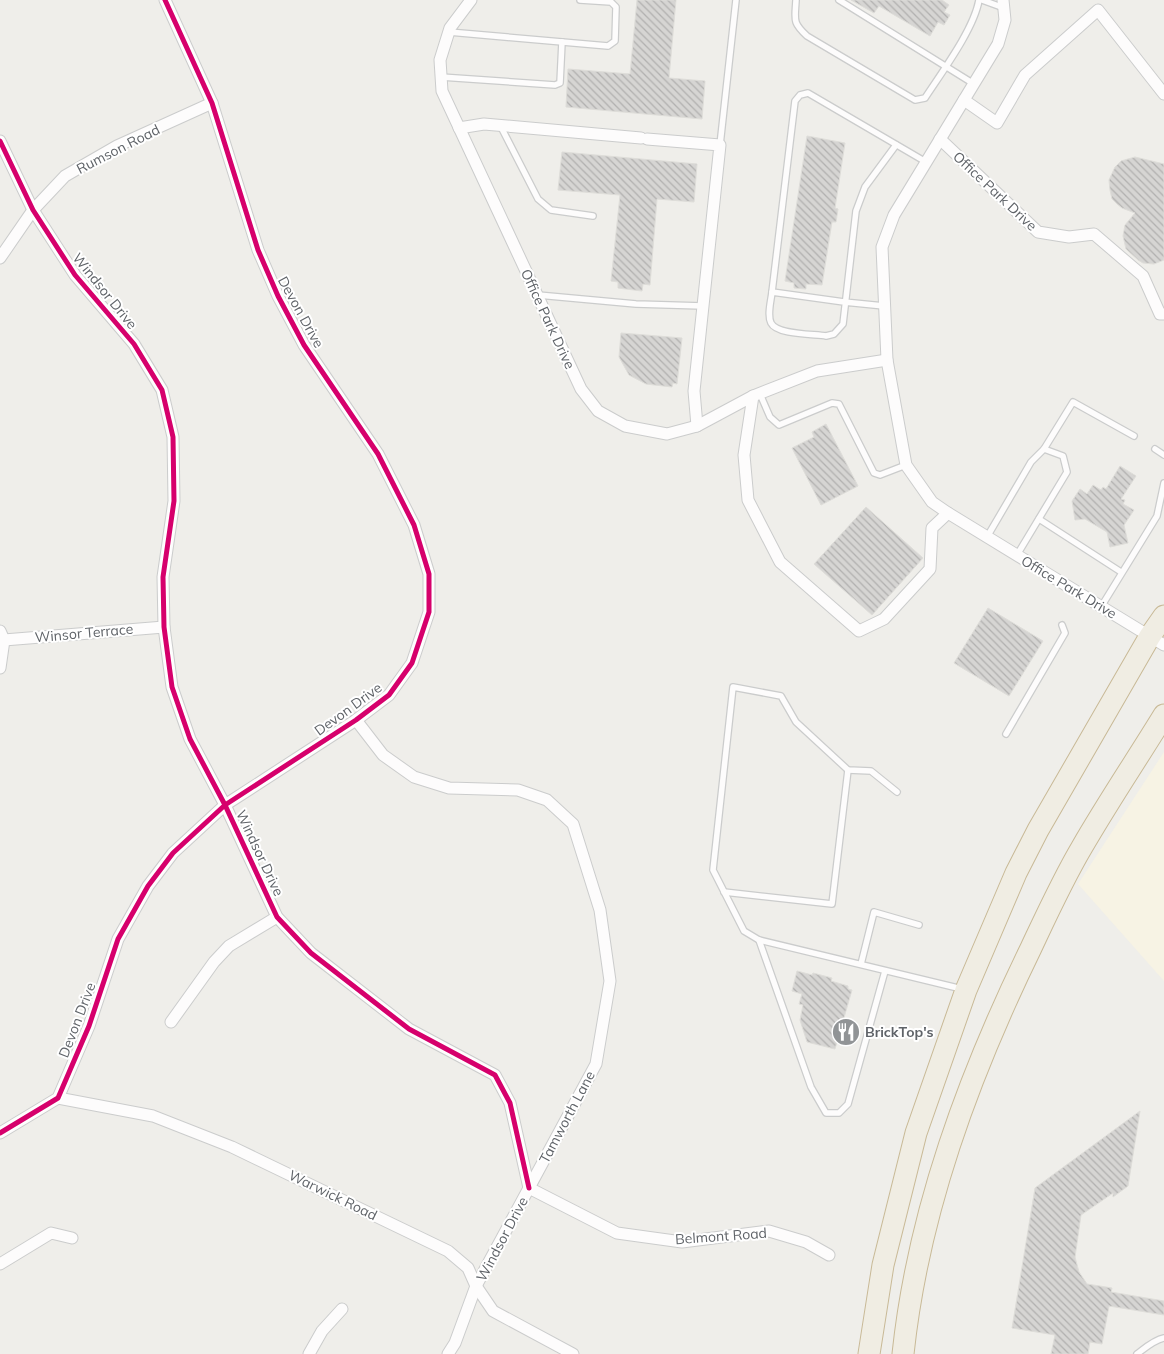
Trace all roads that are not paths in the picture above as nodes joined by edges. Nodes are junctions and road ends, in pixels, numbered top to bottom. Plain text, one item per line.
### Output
1 (165, 0) edge
2 (471, 0) edge
3 (580, 0) edge
4 (736, 0) edge
5 (796, 0) edge
6 (838, 0) edge
7 (981, 0) edge
8 (1004, 4) edge
9 (448, 32) junction
10 (562, 42) junction
11 (946, 66) junction
12 (441, 77) junction
13 (974, 84) junction
14 (1164, 94) edge
15 (964, 100) junction
16 (212, 103) junction
17 (500, 125) junction
18 (459, 128) junction
19 (940, 139) junction
20 (0, 141) edge
21 (896, 145) junction
22 (720, 146) junction
23 (926, 162) junction
24 (33, 210) junction
25 (593, 216) dead end
26 (0, 258) edge
27 (772, 292) junction
28 (537, 295) junction
29 (844, 302) junction
30 (703, 306) junction
31 (884, 306) junction
32 (1164, 314) edge
33 (887, 360) junction
34 (757, 395) junction
35 (697, 426) junction
36 (1134, 436) dead end
37 (1044, 449) junction
38 (1155, 449) dead end
39 (1164, 455) edge
40 (906, 465) junction
41 (1164, 483) edge
42 (948, 513) junction
43 (1039, 519) junction
44 (987, 537) junction
45 (1017, 555) junction
46 (1122, 572) junction
47 (1101, 607) junction
48 (1164, 616) edge
49 (1062, 625) dead end
50 (164, 627) junction
51 (2, 635) edge
52 (1157, 641) edge
53 (0, 668) edge
54 (1164, 715) edge
55 (356, 720) junction
56 (1006, 734) dead end
57 (848, 770) junction
58 (897, 792) dead end
59 (225, 805) junction
60 (724, 892) junction
61 (277, 917) junction
62 (919, 925) dead end
63 (759, 940) junction
64 (861, 964) junction
65 (885, 971) junction
66 (966, 990) junction
67 (171, 1022) dead end
68 (58, 1098) junction
69 (0, 1133) edge
70 (529, 1188) junction
71 (72, 1238) dead end
72 (829, 1254) dead end
73 (0, 1264) edge
74 (476, 1286) junction
75 (342, 1309) dead end
76 (1164, 1338) edge
77 (309, 1354) edge
78 (448, 1354) edge
79 (573, 1354) edge
80 (869, 1354) edge
81 (903, 1354) edge
82 (1136, 1354) edge

1 - 16 street, Devon Drive
2 - 9 street, Office Park Drive
3 - 10 lane
4 - 22 lane
5 - 11 lane
6 - 11 lane
7 - 8 lane
7 - 11 lane
8 - 13 street, Office Park Drive
9 - 10 lane
9 - 12 street, Office Park Drive
10 - 12 lane
11 - 13 lane
12 - 18 street, Office Park Drive
13 - 15 street, Office Park Drive
14 - 15 street
15 - 19 street, Office Park Drive
16 - 24 street, Rumson Road
16 - 55 street, Devon Drive
17 - 18 street
17 - 22 street
17 - 25 lane
18 - 28 street, Office Park Drive
19 - 23 street, Office Park Drive
19 - 32 street, Office Park Drive
20 - 24 street, Windsor Drive
21 - 23 lane
21 - 27 lane
21 - 29 lane
22 - 30 street
23 - 31 street, Office Park Drive
24 - 26 street, Rumson Road
24 - 50 street, Windsor Drive
27 - 29 lane
27 - 29 lane
28 - 30 lane
28 - 35 street, Office Park Drive
29 - 31 lane
30 - 35 street
31 - 33 street, Office Park Drive
33 - 34 street, Office Park Drive
33 - 40 street, Office Park Drive
34 - 35 street, Office Park Drive
34 - 40 lane
34 - 42 street
36 - 37 lane
37 - 43 lane
37 - 44 lane
38 - 39 lane
40 - 42 street, Office Park Drive
41 - 46 lane
42 - 44 street, Office Park Drive
43 - 45 lane
43 - 46 lane
44 - 45 street, Office Park Drive
45 - 47 street, Office Park Drive
46 - 47 lane
47 - 52 street, Office Park Drive
48 - 52 highway
49 - 56 lane
50 - 51 street, Winsor Terrace
50 - 59 street, Windsor Drive
51 - 53 street
52 - 66 highway
54 - 81 highway
55 - 59 street, Devon Drive
55 - 70 street, Tamworth Lane
57 - 58 lane
57 - 60 lane
57 - 60 lane
59 - 61 street, Windsor Drive
59 - 68 street, Devon Drive
60 - 63 lane
61 - 67 street
61 - 70 street, Windsor Drive
62 - 64 lane
63 - 64 lane
63 - 65 lane
64 - 65 lane
65 - 66 lane
66 - 80 highway
68 - 69 street
68 - 74 street, Warwick Road
70 - 72 street, Belmont Road
70 - 74 street, Windsor Drive
71 - 73 street
74 - 78 street, Windsor Drive
74 - 79 street, Warwick Road
75 - 77 street
76 - 82 lane

